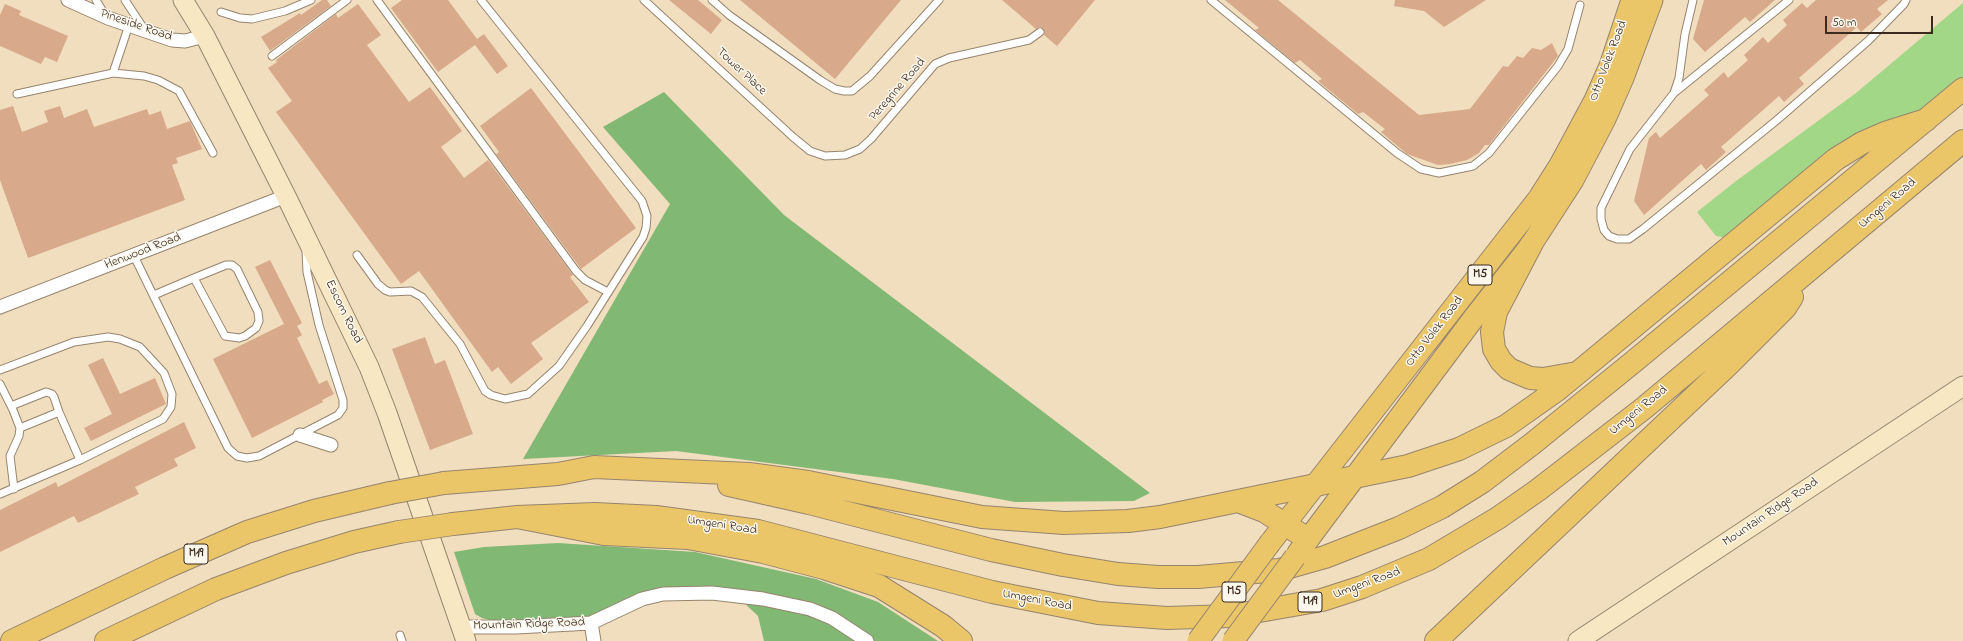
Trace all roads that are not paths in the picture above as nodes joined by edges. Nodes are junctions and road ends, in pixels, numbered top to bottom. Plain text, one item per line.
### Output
1 (68, 0) edge
2 (96, 0) edge
3 (125, 0) edge
4 (183, 0) edge
5 (311, 0) edge
6 (347, 0) edge
7 (377, 0) edge
8 (481, 0) edge
9 (644, 0) edge
10 (712, 0) edge
11 (939, 0) edge
12 (1211, 0) edge
13 (1632, 0) edge
14 (1652, 0) edge
15 (1693, 0) edge
16 (1789, 0) edge
17 (1906, 0) edge
18 (1580, 5) dead end
19 (221, 12) dead end
20 (108, 18) junction
21 (129, 25) junction
22 (146, 31) junction
23 (1040, 32) dead end
24 (205, 36) junction
25 (272, 56) dead end
26 (113, 73) junction
27 (1963, 89) edge
28 (1674, 93) junction
29 (17, 94) dead end
30 (1926, 120) junction
31 (1963, 141) edge
32 (213, 153) dead end
33 (825, 156) joint
34 (286, 196) junction
35 (306, 236) junction
36 (1531, 245) junction
37 (357, 255) dead end
38 (134, 256) junction
39 (194, 278) junction
40 (1797, 280) junction
41 (608, 292) junction
42 (154, 295) junction
43 (0, 307) edge
44 (0, 370) edge
45 (1577, 373) junction
46 (0, 384) edge
47 (1963, 386) edge
48 (11, 406) junction
49 (59, 412) junction
50 (20, 428) junction
51 (300, 435) junction
52 (331, 445) dead end
53 (80, 460) junction
54 (558, 474) junction
55 (1355, 477) junction
56 (1314, 484) junction
57 (14, 489) junction
58 (0, 494) edge
59 (1238, 501) junction
60 (517, 517) junction
61 (1285, 524) junction
62 (1308, 539) junction
63 (591, 623) junction
64 (464, 634) edge
65 (12, 641) edge
66 (106, 641) edge
67 (594, 641) edge
68 (867, 641) edge
69 (961, 641) edge
70 (1198, 641) edge
71 (1233, 641) edge
72 (1436, 641) edge
73 (1578, 641) edge

1 - 20 street, Pineside Road
2 - 20 lane
3 - 22 lane
4 - 24 street, Escom Road
5 - 19 lane
6 - 25 lane
7 - 41 lane
8 - 41 lane
9 - 33 lane, Tower Place
10 - 11 lane
12 - 18 lane
13 - 56 main road, Otto Volek Road / M5
14 - 36 main road, Otto Volek Road / M5
15 - 28 lane
16 - 28 lane
17 - 28 lane
20 - 21 street, Pineside Road
21 - 22 street, Pineside Road
21 - 26 lane
22 - 24 street, Pineside Road
23 - 33 lane, Peregrine Road
24 - 34 street, Escom Road
26 - 29 lane
26 - 32 lane
27 - 30 highway, M19
30 - 45 highway
30 - 54 highway, M19
31 - 40 highway, Umgeni Road / M19
34 - 35 street, Escom Road
34 - 38 street, Henwood Road
35 - 51 lane
35 - 64 street, Escom Road
36 - 45 highway
36 - 55 main road, Otto Volek Road / M5
37 - 41 lane
38 - 42 lane
38 - 43 street, Henwood Road
39 - 39 lane
39 - 42 lane
40 - 60 highway, Umgeni Road / M19
40 - 72 highway
42 - 51 lane
44 - 53 lane
45 - 55 highway
46 - 48 lane
47 - 73 street, Mountain Ridge Road
48 - 49 lane
48 - 50 lane
49 - 50 lane
49 - 53 lane
50 - 57 lane
51 - 52 street
53 - 57 lane
54 - 59 highway
54 - 65 highway, M19, bridge
55 - 56 highway
55 - 62 main road, Otto Volek Road / M5
56 - 59 highway
56 - 61 main road, Otto Volek Road / M5
57 - 58 lane
59 - 61 highway
60 - 66 highway, M19, bridge
60 - 69 highway
61 - 62 highway
61 - 70 main road, Otto Volek Road / M5, bridge
62 - 71 main road, Otto Volek Road / M5, bridge
63 - 64 street, Mountain Ridge Road
63 - 67 street
63 - 68 street, Mountain Ridge Road

